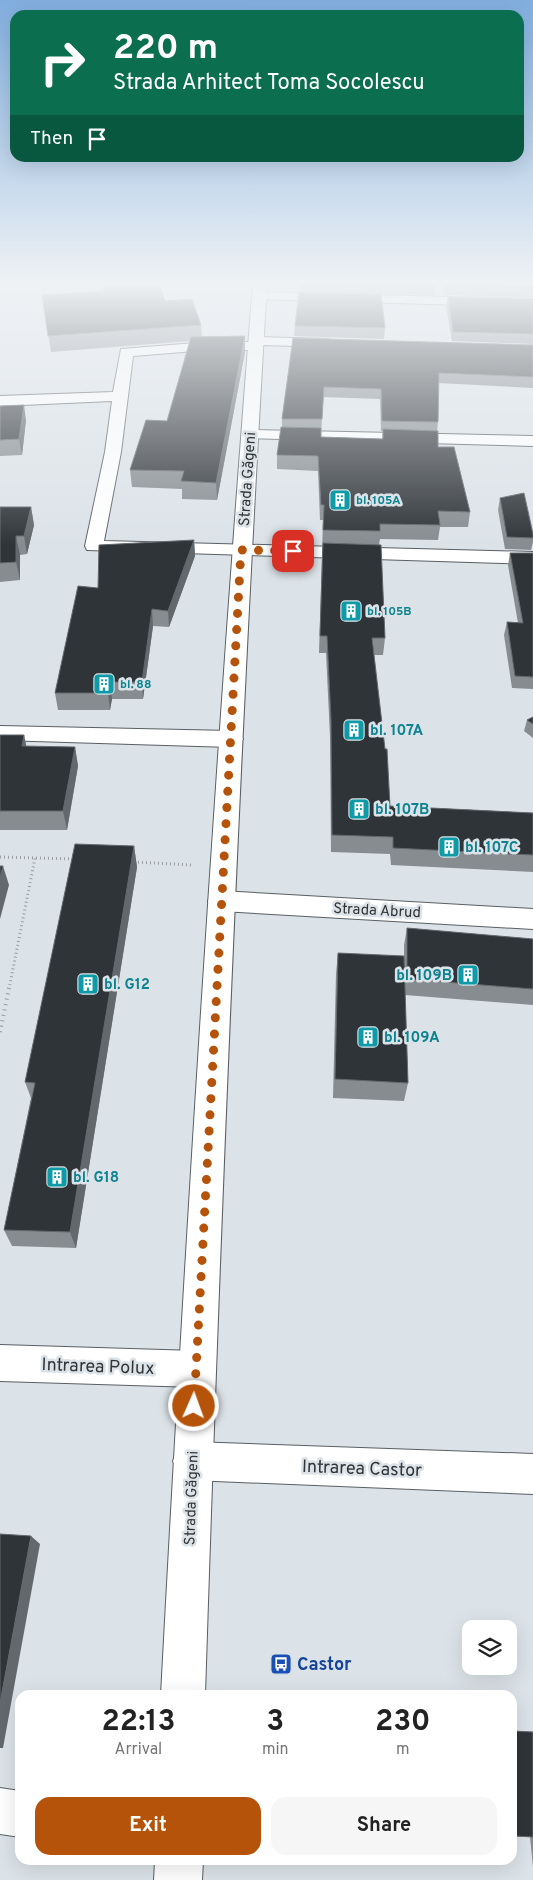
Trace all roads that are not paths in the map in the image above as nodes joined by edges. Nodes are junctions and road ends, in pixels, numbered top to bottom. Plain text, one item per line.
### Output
1 (124, 370) edge
2 (254, 370) edge
3 (121, 396) junction
4 (0, 401) edge
5 (250, 435) junction
6 (533, 441) edge
7 (241, 550) junction
8 (533, 558) edge
9 (0, 732) edge
10 (231, 739) junction
11 (221, 901) junction
12 (533, 919) edge
13 (0, 1363) edge
14 (196, 1369) junction
15 (192, 1461) junction
16 (533, 1474) edge
17 (183, 1690) edge
18 (0, 1811) edge
19 (15, 1813) edge
20 (179, 1865) edge
21 (178, 1880) edge

1 - 3 street
2 - 5 street, Strada Găgeni
3 - 4 street
3 - 7 street
5 - 6 street
5 - 7 street, Strada Găgeni
7 - 8 street
7 - 10 street, Strada Găgeni
9 - 10 street
10 - 11 street, Strada Găgeni
11 - 12 street, Strada Abrud
11 - 14 street, Strada Găgeni
13 - 14 street, Intrarea Polux
14 - 15 street, Strada Găgeni
15 - 16 street, Intrarea Castor
15 - 17 street, Strada Găgeni
18 - 19 street
20 - 21 street

